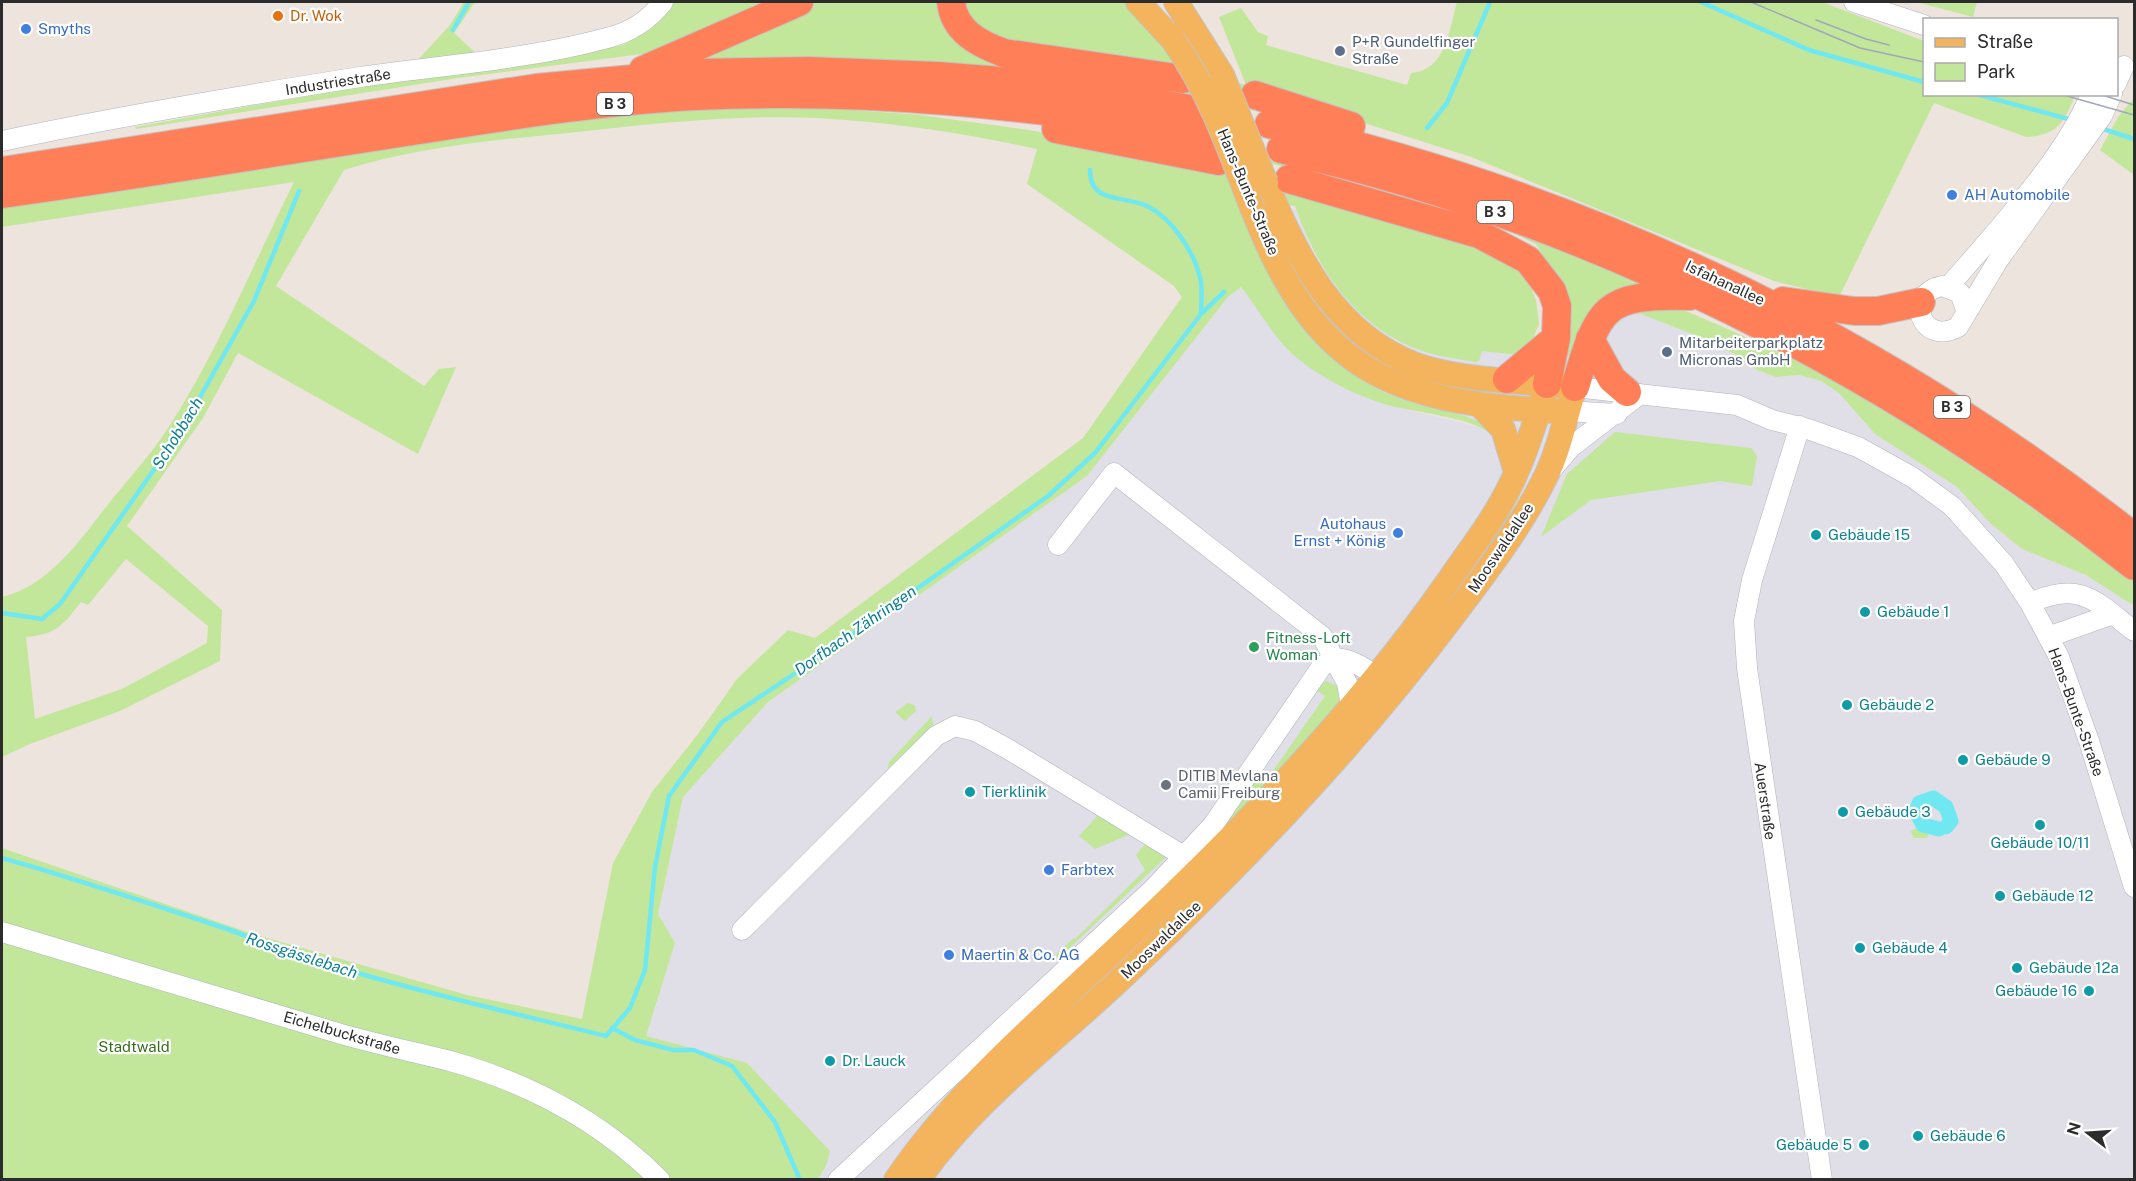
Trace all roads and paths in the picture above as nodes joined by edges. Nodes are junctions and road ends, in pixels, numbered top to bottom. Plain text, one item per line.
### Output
1 (663, 2) edge
2 (799, 2) edge
3 (951, 2) edge
4 (1138, 2) edge
5 (1176, 2) edge
6 (1854, 2) edge
7 (1923, 25) edge
8 (1183, 79) dead end
9 (619, 80) junction
10 (1255, 95) dead end
11 (2109, 96) edge
12 (953, 101) junction
13 (2092, 107) edge
14 (1269, 124) dead end
15 (2079, 134) junction
16 (2, 141) edge
17 (1281, 149) dead end
18 (1407, 159) junction
19 (1218, 161) dead end
20 (2, 171) edge
21 (1288, 178) dead end
22 (2, 194) edge
23 (1949, 286) junction
24 (1701, 296) junction
25 (1757, 297) junction
26 (1921, 302) junction
27 (1966, 310) junction
28 (1556, 338) junction
29 (1590, 339) junction
30 (1507, 380) junction
31 (1557, 398) junction
32 (1628, 400) junction
33 (1479, 404) junction
34 (1800, 426) junction
35 (1516, 472) junction
36 (1547, 475) junction
37 (2134, 537) edge
38 (1058, 545) dead end
39 (2134, 566) edge
40 (2030, 603) junction
41 (2113, 614) junction
42 (2134, 631) edge
43 (2048, 637) junction
44 (1335, 659) junction
45 (1376, 677) junction
46 (1395, 692) junction
47 (1351, 706) junction
48 (1185, 857) junction
49 (2134, 887) edge
50 (742, 930) dead end
51 (2, 932) edge
52 (660, 1179) edge
53 (838, 1179) edge
54 (896, 1179) edge
55 (918, 1179) edge
56 (1822, 1179) edge

1 - 16 street, Industriestraße
2 - 9 highway
3 - 8 highway
4 - 33 main road, Hans-Bunte-Straße, bridge
5 - 30 main road, Hans-Bunte-Straße, bridge
6 - 7 street
9 - 12 highway, B 3
9 - 20 highway, B 3
10 - 18 highway
11 - 13 street
12 - 19 highway
12 - 22 highway, B 3
13 - 15 street
14 - 18 highway, Isfahanallee / B 3
15 - 23 street
15 - 27 street
17 - 24 highway, Isfahanallee / B 3
18 - 25 highway, Isfahanallee / B 3
21 - 28 highway
23 - 26 street
23 - 27 street
24 - 29 highway
24 - 39 highway, Isfahanallee / B 3
25 - 26 highway
25 - 37 highway, Isfahanallee / B 3
26 - 27 street
28 - 30 highway
28 - 31 highway
29 - 31 highway
29 - 32 highway
30 - 31 main road, Hans-Bunte-Straße
31 - 32 street, Hans-Bunte-Straße
31 - 33 main road, Hans-Bunte-Straße
31 - 35 main road, Mooswaldallee
31 - 36 main road, Mooswaldallee
32 - 34 street, Hans-Bunte-Straße
32 - 36 street
33 - 35 main road
34 - 40 street, Hans-Bunte-Straße
34 - 56 street, Auerstraße
35 - 45 main road, Mooswaldallee
36 - 46 main road, Mooswaldallee
38 - 44 street
40 - 41 street
40 - 43 street, Hans-Bunte-Straße
41 - 42 street
41 - 43 street
43 - 49 street, Hans-Bunte-Straße
44 - 45 street
44 - 47 street
44 - 48 street
45 - 46 street
45 - 47 main road, Mooswaldallee
46 - 55 main road, Mooswaldallee
47 - 54 main road, Mooswaldallee
48 - 50 street
48 - 53 street
51 - 52 street, Eichelbuckstraße

